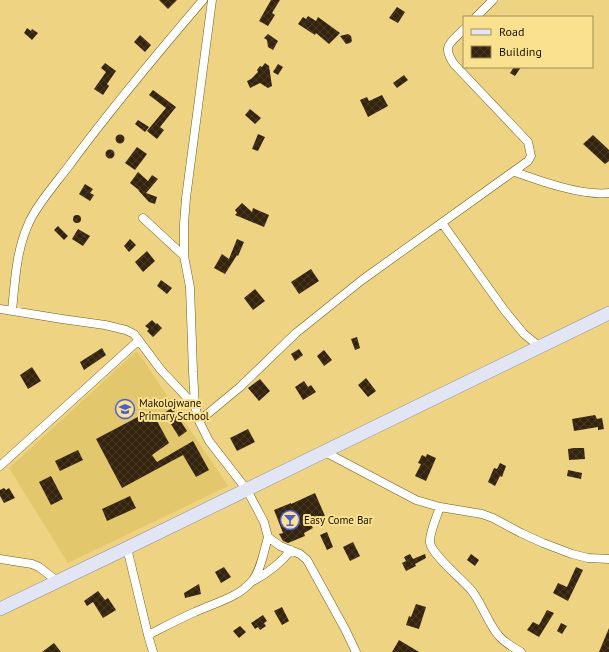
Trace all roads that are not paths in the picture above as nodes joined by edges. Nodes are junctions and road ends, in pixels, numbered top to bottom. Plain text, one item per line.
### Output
1 (203, 0) edge
2 (212, 0) edge
3 (493, 0) edge
4 (477, 16) edge
5 (463, 30) edge
6 (515, 172) junction
7 (609, 193) edge
8 (143, 218) dead end
9 (442, 223) junction
10 (184, 256) junction
11 (0, 309) edge
12 (12, 311) junction
13 (609, 314) edge
14 (138, 341) junction
15 (540, 347) junction
16 (195, 406) junction
17 (199, 421) junction
18 (325, 452) junction
19 (0, 466) edge
20 (246, 490) junction
21 (440, 507) junction
22 (268, 538) junction
23 (127, 548) junction
24 (291, 550) junction
25 (0, 559) edge
26 (609, 559) edge
27 (58, 581) junction
28 (253, 581) junction
29 (0, 609) edge
30 (148, 635) junction
31 (153, 652) edge
32 (356, 652) edge
33 (522, 652) edge

1 - 12 street
2 - 10 street
3 - 4 street
5 - 6 street
6 - 7 street
6 - 9 street
8 - 10 street
9 - 15 street
9 - 17 street
10 - 16 street
11 - 12 street
12 - 14 street
13 - 15 main road
14 - 16 street
14 - 19 street
15 - 18 main road
16 - 17 street
17 - 20 street
18 - 20 main road
18 - 21 street
20 - 22 street
20 - 23 main road
21 - 26 street
21 - 33 street
22 - 24 street
22 - 28 street
23 - 27 main road
23 - 30 street
24 - 28 street
24 - 32 street
25 - 27 street
27 - 29 main road
28 - 30 street
30 - 31 street

